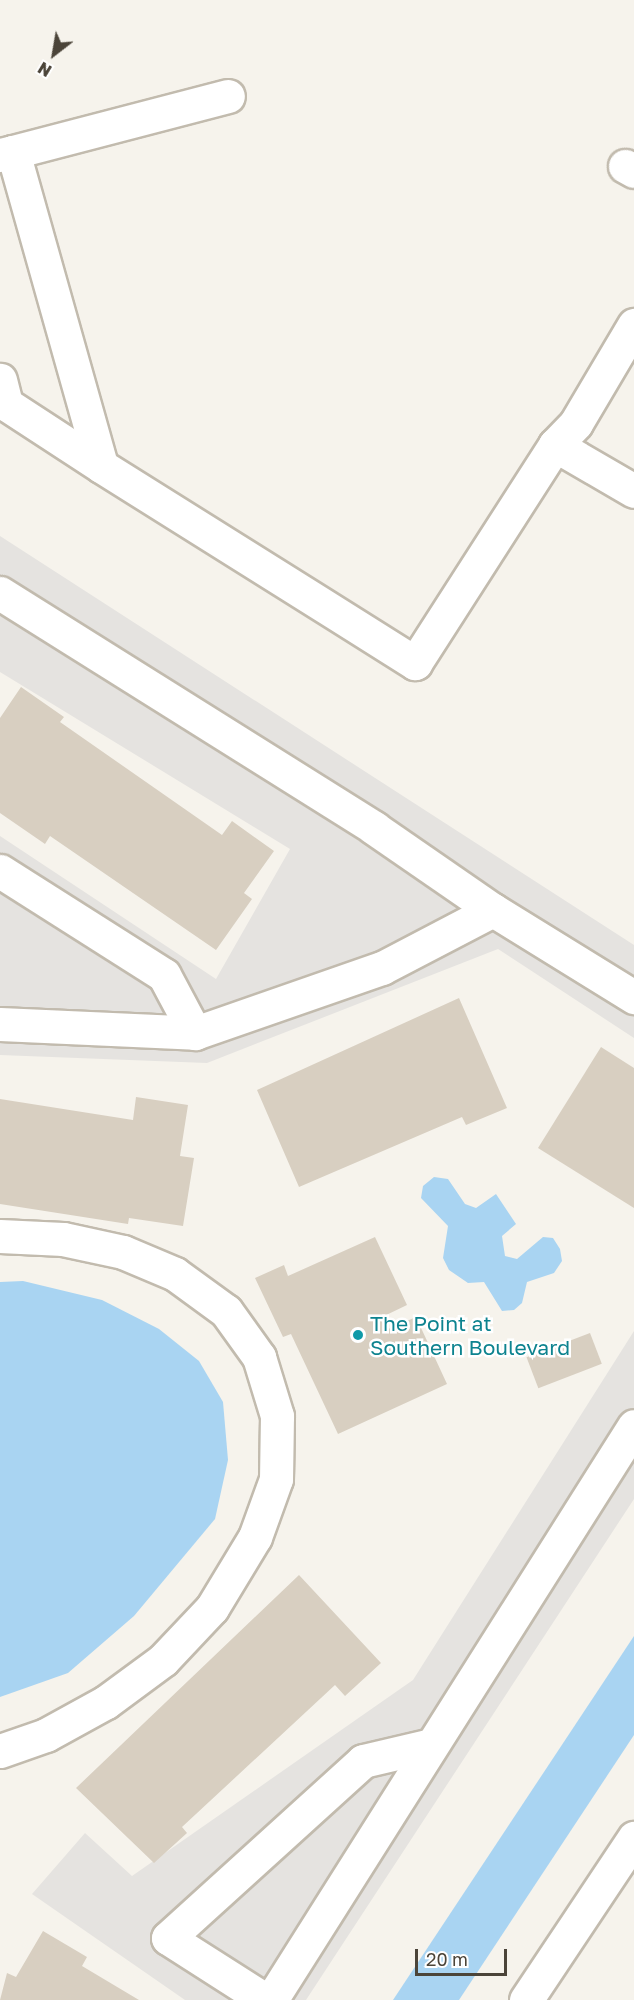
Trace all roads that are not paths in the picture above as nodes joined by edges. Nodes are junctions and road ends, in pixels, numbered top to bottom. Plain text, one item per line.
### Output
1 (228, 96) dead end
2 (7, 153) edge
3 (634, 325) edge
4 (2, 394) edge
5 (555, 445) junction
6 (101, 466) junction
7 (634, 490) edge
8 (0, 593) edge
9 (0, 871) edge
10 (493, 910) junction
11 (634, 997) edge
12 (0, 1023) edge
13 (195, 1033) junction
14 (0, 1236) edge
15 (634, 1426) edge
16 (431, 1745) junction
17 (0, 1751) edge
18 (634, 1838) edge
19 (266, 2000) edge
20 (271, 2000) edge
21 (526, 2000) edge

1 - 2 street
2 - 6 street
3 - 5 street
4 - 6 street
5 - 6 street
5 - 7 street
8 - 10 street
9 - 13 street
10 - 11 street
10 - 13 street
12 - 13 street
14 - 17 street
15 - 16 street
16 - 19 street
16 - 20 street
18 - 21 street

